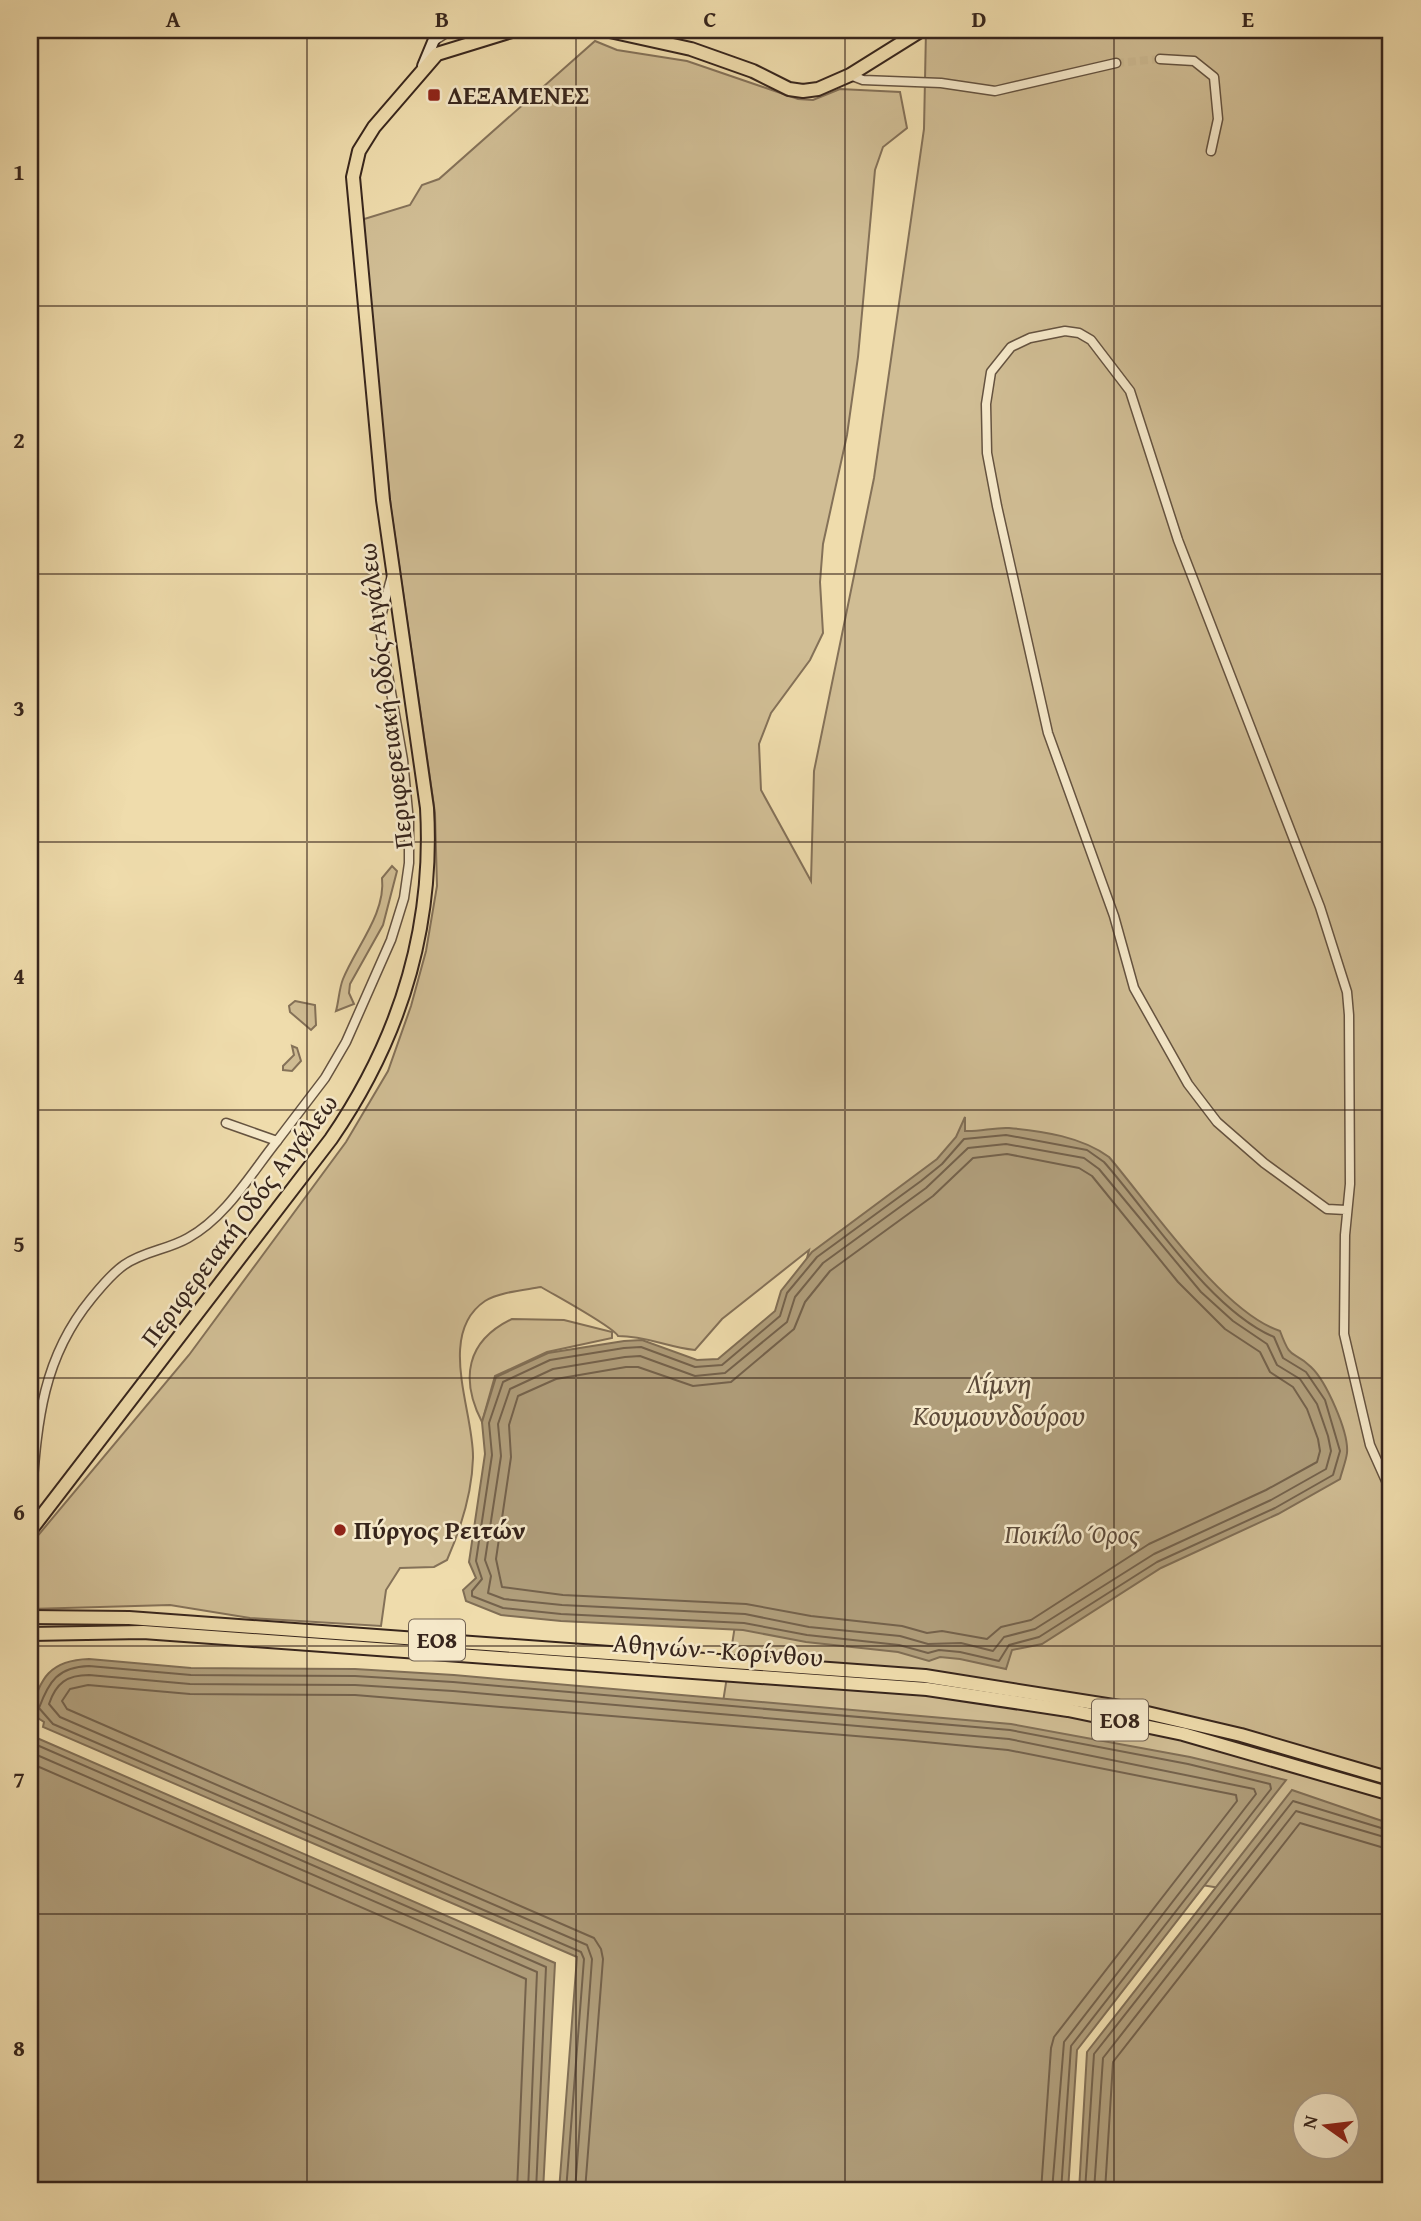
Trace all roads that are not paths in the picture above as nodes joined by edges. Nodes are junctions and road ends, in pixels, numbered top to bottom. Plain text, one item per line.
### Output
1 (449, 30) edge
2 (514, 30) edge
3 (605, 30) edge
4 (918, 31) edge
5 (436, 34) edge
6 (1160, 59) tunnel mouth
7 (1116, 63) tunnel mouth
8 (423, 67) junction
9 (850, 75) junction
10 (1211, 151) dead end
11 (394, 571) junction
12 (226, 1123) dead end
13 (276, 1141) junction
14 (1346, 1210) junction
15 (1391, 1492) edge
16 (30, 1515) edge
17 (30, 1531) edge
18 (30, 1617) edge
19 (30, 1634) edge
20 (1391, 1779) edge
21 (1391, 1794) edge

1 - 5 street
2 - 8 highway, Περιφερειακή Οδός Αιγάλεω
3 - 9 highway
4 - 9 highway
5 - 8 main road
6 - 10 street
7 - 9 street
8 - 11 highway, Περιφερειακή Οδός Αιγάλεω
11 - 13 street
11 - 17 highway, Περιφερειακή Οδός Αιγάλεω
12 - 13 street
13 - 16 street
14 - 14 street
14 - 15 street
18 - 20 highway, Αθηνών - Κορίνθου / ΕΟ8
19 - 21 highway, Αθηνών - Κορίνθου / ΕΟ8

